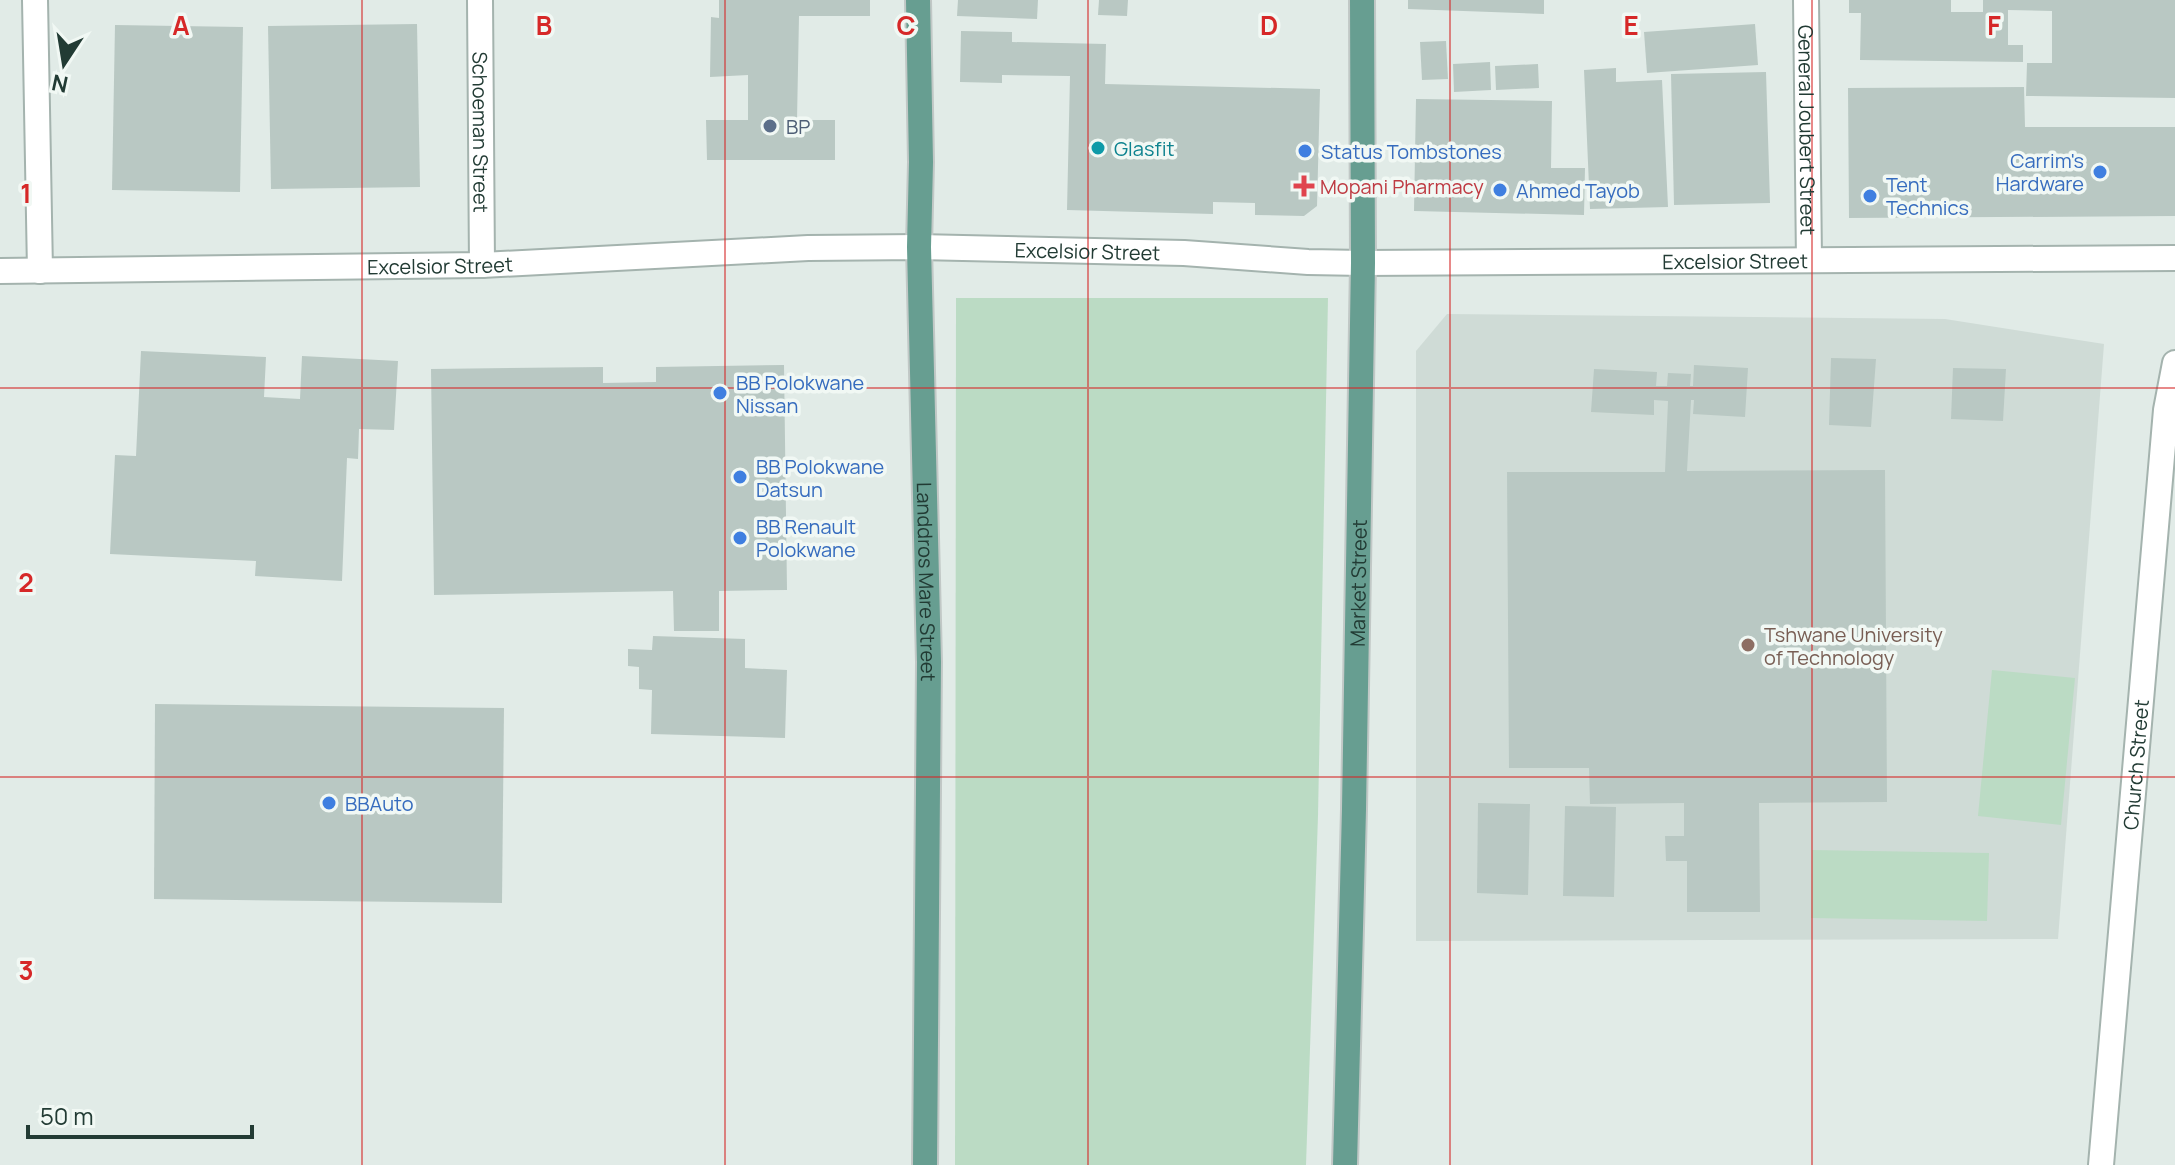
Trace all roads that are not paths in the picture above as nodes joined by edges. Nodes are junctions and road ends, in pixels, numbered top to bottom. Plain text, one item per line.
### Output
1 (35, 0) edge
2 (480, 0) edge
3 (918, 0) edge
4 (1362, 0) edge
5 (1806, 0) edge
6 (919, 247) junction
7 (2175, 258) edge
8 (1809, 260) junction
9 (1363, 263) junction
10 (482, 265) junction
11 (0, 271) edge
12 (40, 271) junction
13 (2175, 363) edge
14 (925, 1165) edge
15 (1345, 1165) edge
16 (2101, 1165) edge

1 - 12 street
2 - 10 street, Schoeman Street
3 - 6 main road, Landdros Mare Street
4 - 9 main road, Market Street
5 - 8 street, General Joubert Street
6 - 9 street, Excelsior Street
6 - 10 street, Excelsior Street
6 - 14 main road, Landdros Mare Street
7 - 8 street, Excelsior Street
8 - 9 street, Excelsior Street
9 - 15 main road, Market Street
10 - 12 street, Excelsior Street
11 - 12 street, Excelsior Street
13 - 16 street, Church Street

